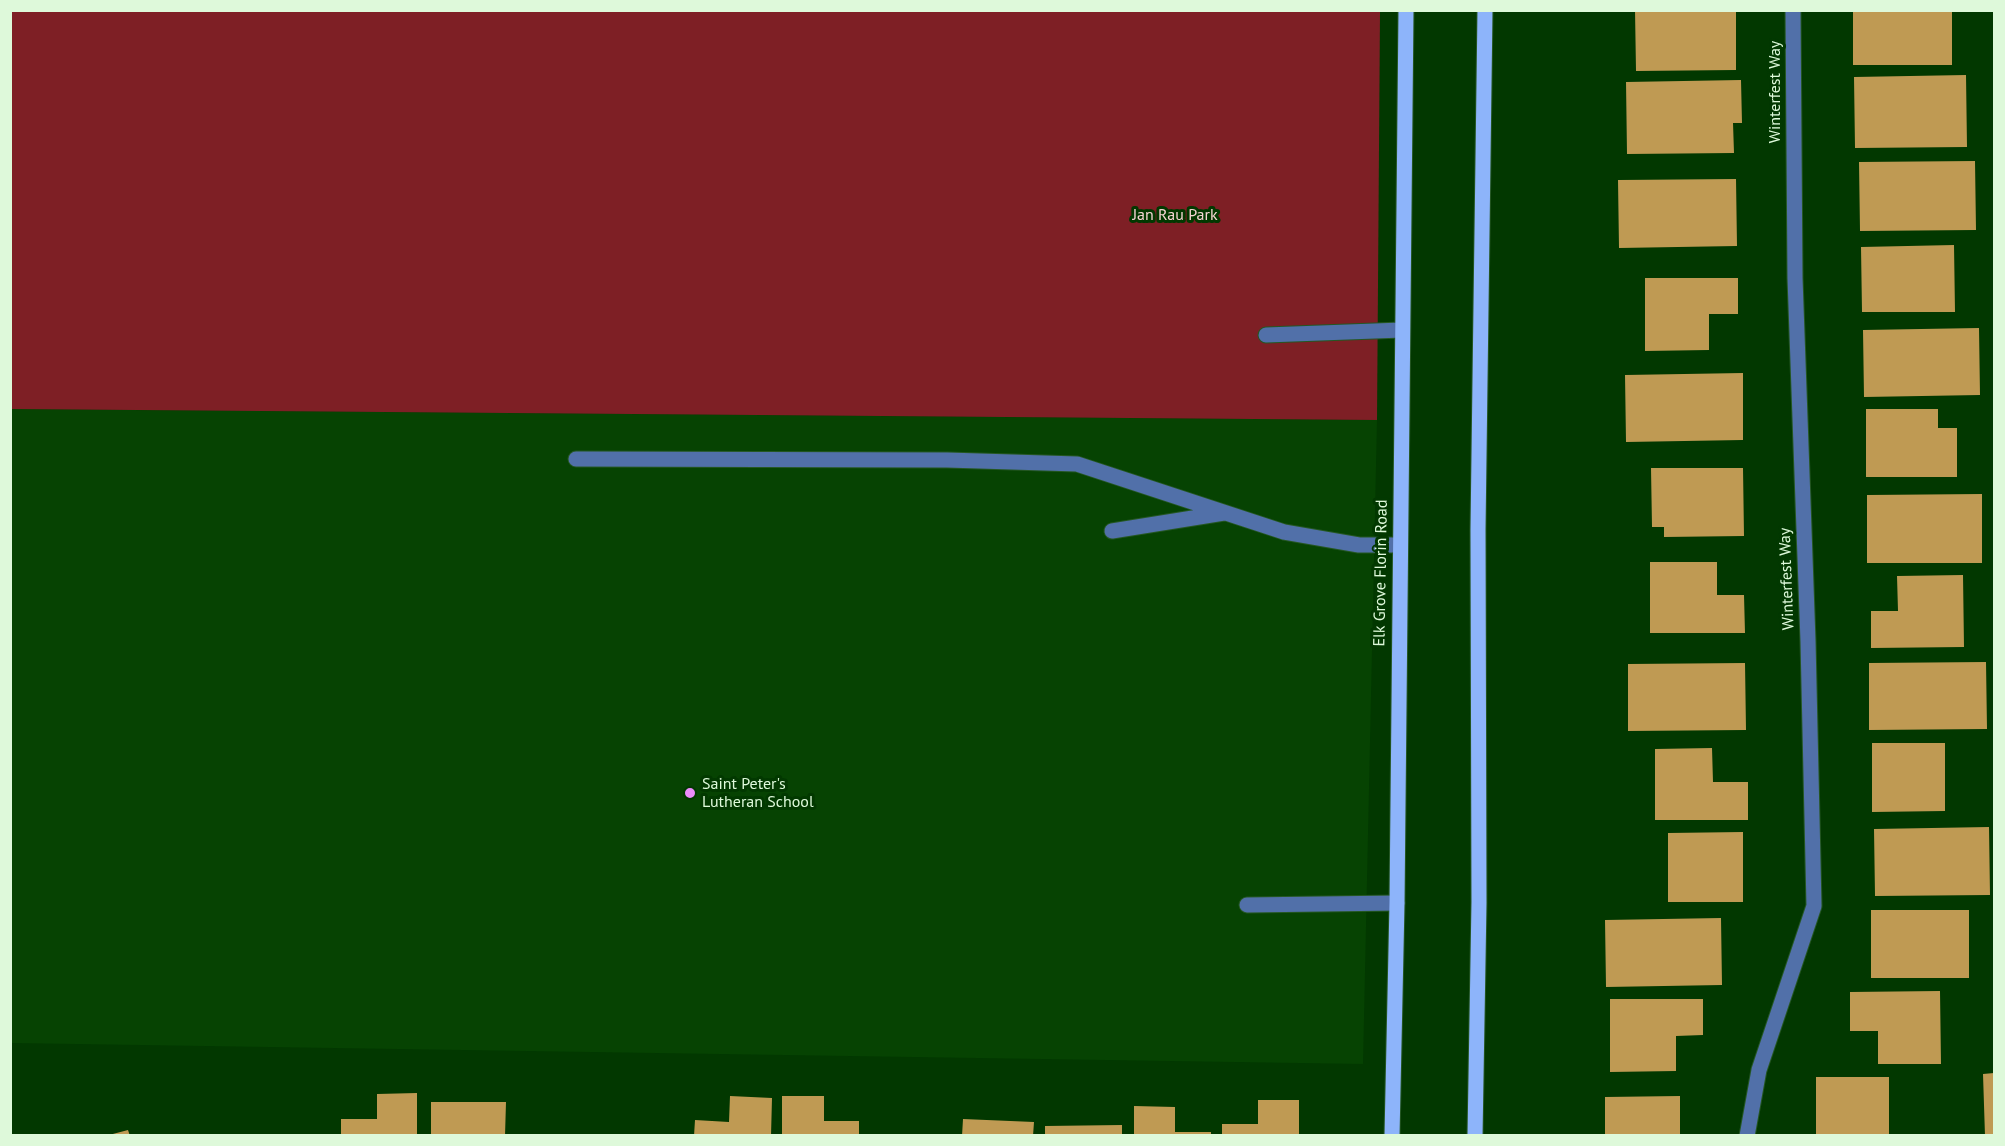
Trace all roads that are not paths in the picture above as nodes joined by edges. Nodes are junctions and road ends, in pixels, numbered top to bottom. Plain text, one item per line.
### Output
1 (1406, 10) edge
2 (1485, 10) edge
3 (1793, 10) edge
4 (1402, 330) junction
5 (1266, 335) dead end
6 (576, 459) dead end
7 (1227, 512) junction
8 (1112, 531) dead end
9 (1399, 545) junction
10 (1397, 903) junction
11 (1247, 905) dead end
12 (1392, 1136) edge
13 (1475, 1136) edge
14 (1747, 1136) edge

1 - 4 main road, Elk Grove Florin Road
2 - 13 main road
3 - 14 street, Winterfest Way
4 - 5 street
4 - 9 main road, Elk Grove Florin Road
6 - 7 street
7 - 8 street
7 - 9 street
9 - 10 main road, Elk Grove Florin Road
10 - 11 street
10 - 12 main road, Elk Grove Florin Road

